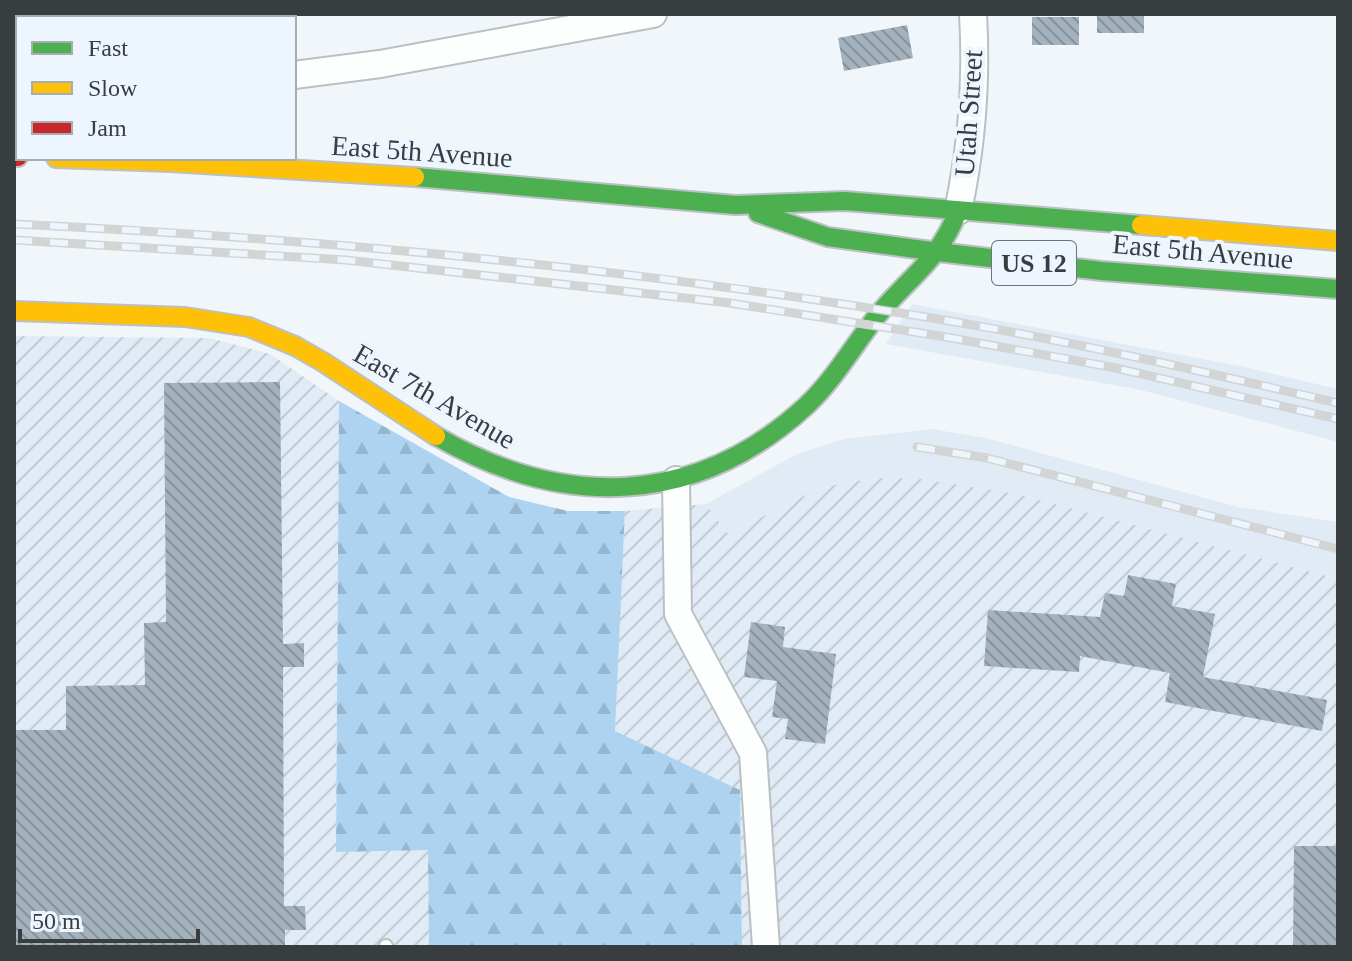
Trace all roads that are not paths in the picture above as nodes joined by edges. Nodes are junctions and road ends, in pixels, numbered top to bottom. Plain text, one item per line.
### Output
1 (653, 14) edge
2 (973, 14) edge
3 (296, 75) edge
4 (170, 160) edge
5 (735, 205) junction
6 (958, 211) junction
7 (1338, 241) edge
8 (938, 252) junction
9 (1338, 289) edge
10 (14, 311) edge
11 (676, 480) junction
12 (766, 947) edge

1 - 3 street
2 - 6 street, Utah Street
4 - 5 main road, East 5th Avenue / US 12
5 - 6 main road, East 5th Avenue / US 12
5 - 8 main road, East 5th Avenue / US 12
6 - 7 main road, East 5th Avenue / US 12
6 - 8 main road, East 7th Avenue
8 - 9 main road, East 5th Avenue / US 12
8 - 11 main road, East 7th Avenue
10 - 11 main road, East 7th Avenue
11 - 12 street

